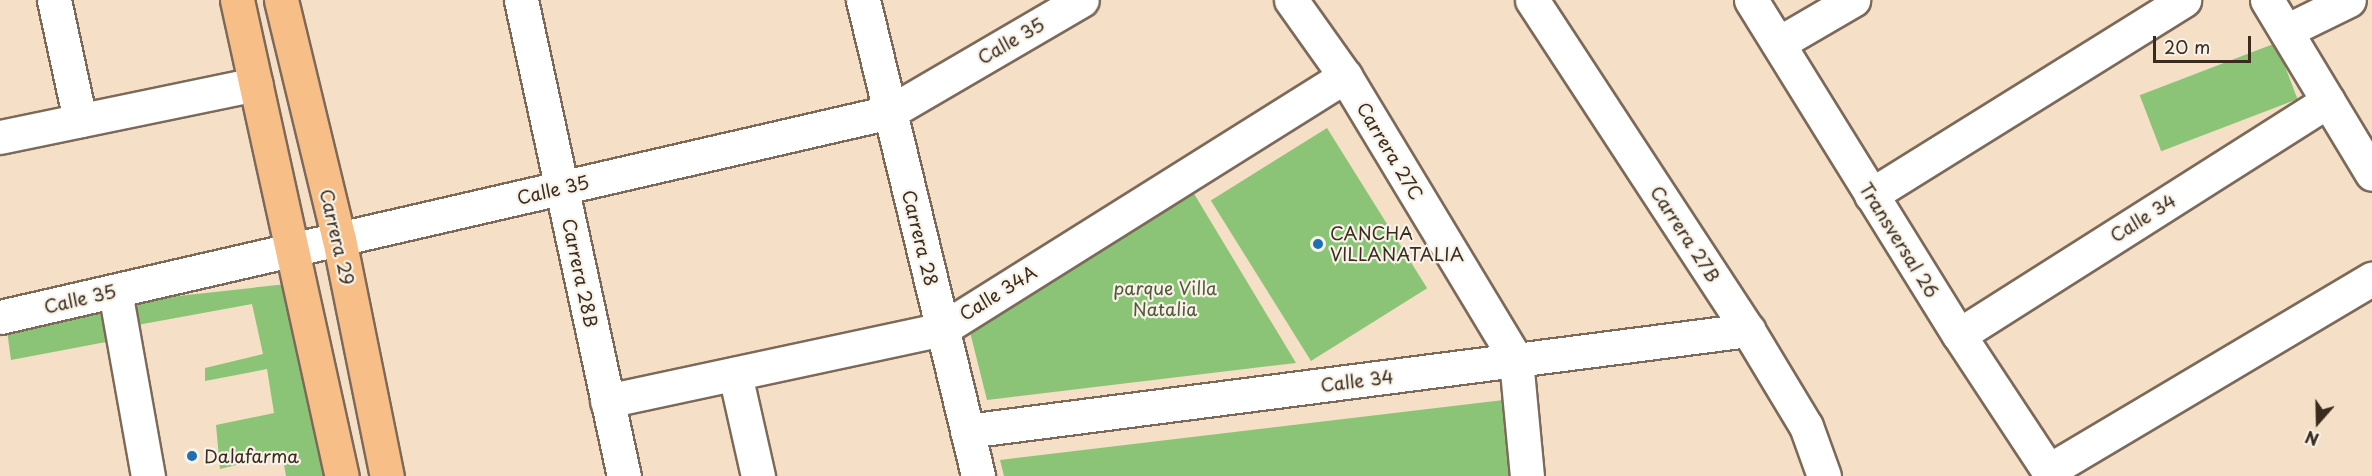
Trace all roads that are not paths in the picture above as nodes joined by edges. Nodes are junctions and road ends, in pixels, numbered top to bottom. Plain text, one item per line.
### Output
1 (54, 0) edge
2 (237, 0) edge
3 (281, 0) edge
4 (521, 0) edge
5 (863, 0) edge
6 (1082, 0) edge
7 (1291, 0) edge
8 (1532, 0) edge
9 (1751, 0) edge
10 (1853, 0) edge
11 (2184, 0) edge
12 (2267, 0) edge
13 (2349, 0) edge
14 (2286, 31) junction
15 (1779, 43) junction
16 (1345, 76) junction
17 (256, 84) junction
18 (2328, 100) junction
19 (890, 112) junction
20 (80, 120) junction
21 (0, 137) edge
22 (2372, 174) edge
23 (562, 188) junction
24 (1871, 195) junction
25 (339, 239) junction
26 (293, 250) junction
27 (2372, 279) edge
28 (115, 291) junction
29 (0, 317) edge
30 (942, 328) junction
31 (1748, 330) junction
32 (1959, 335) junction
33 (1516, 360) junction
34 (735, 374) junction
35 (607, 401) junction
36 (967, 431) junction
37 (2050, 473) edge
38 (148, 476) edge
39 (342, 476) edge
40 (387, 476) edge
41 (624, 476) edge
42 (758, 476) edge
43 (978, 476) edge
44 (1527, 476) edge
45 (1824, 476) edge

1 - 20 street
2 - 17 main road
3 - 25 main road, Carrera 29
4 - 23 street, Carrera 28B
5 - 19 street, Carrera 28
6 - 19 street, Calle 35
7 - 16 street, Carrera 27C
8 - 31 street, Carrera 27B
9 - 15 street, Transversal 26
10 - 15 street
11 - 24 street
12 - 14 street
13 - 14 street
14 - 18 street
15 - 24 street, Transversal 26
16 - 30 street, Calle 34A
16 - 33 street, Carrera 27C
17 - 20 street
17 - 26 main road
18 - 22 street
18 - 32 street, Calle 34
19 - 23 street, Calle 35
19 - 30 street, Carrera 28
20 - 21 street
23 - 25 street, Calle 35
23 - 35 street, Carrera 28B
24 - 32 street, Transversal 26
25 - 26 street, Calle 35
25 - 40 main road, Carrera 29
26 - 28 street, Calle 35
26 - 39 main road
27 - 37 street
28 - 29 street, Calle 35
28 - 38 street
30 - 34 street, Calle 34A
30 - 36 street, Carrera 28
31 - 33 street, Calle 34
31 - 45 street, Carrera 27B
32 - 37 street, Transversal 26
33 - 36 street, Calle 34
33 - 44 street, Carrera 27C
34 - 35 street, Calle 34A
34 - 42 street
35 - 41 street, Carrera 28B
36 - 43 street, Carrera 28

